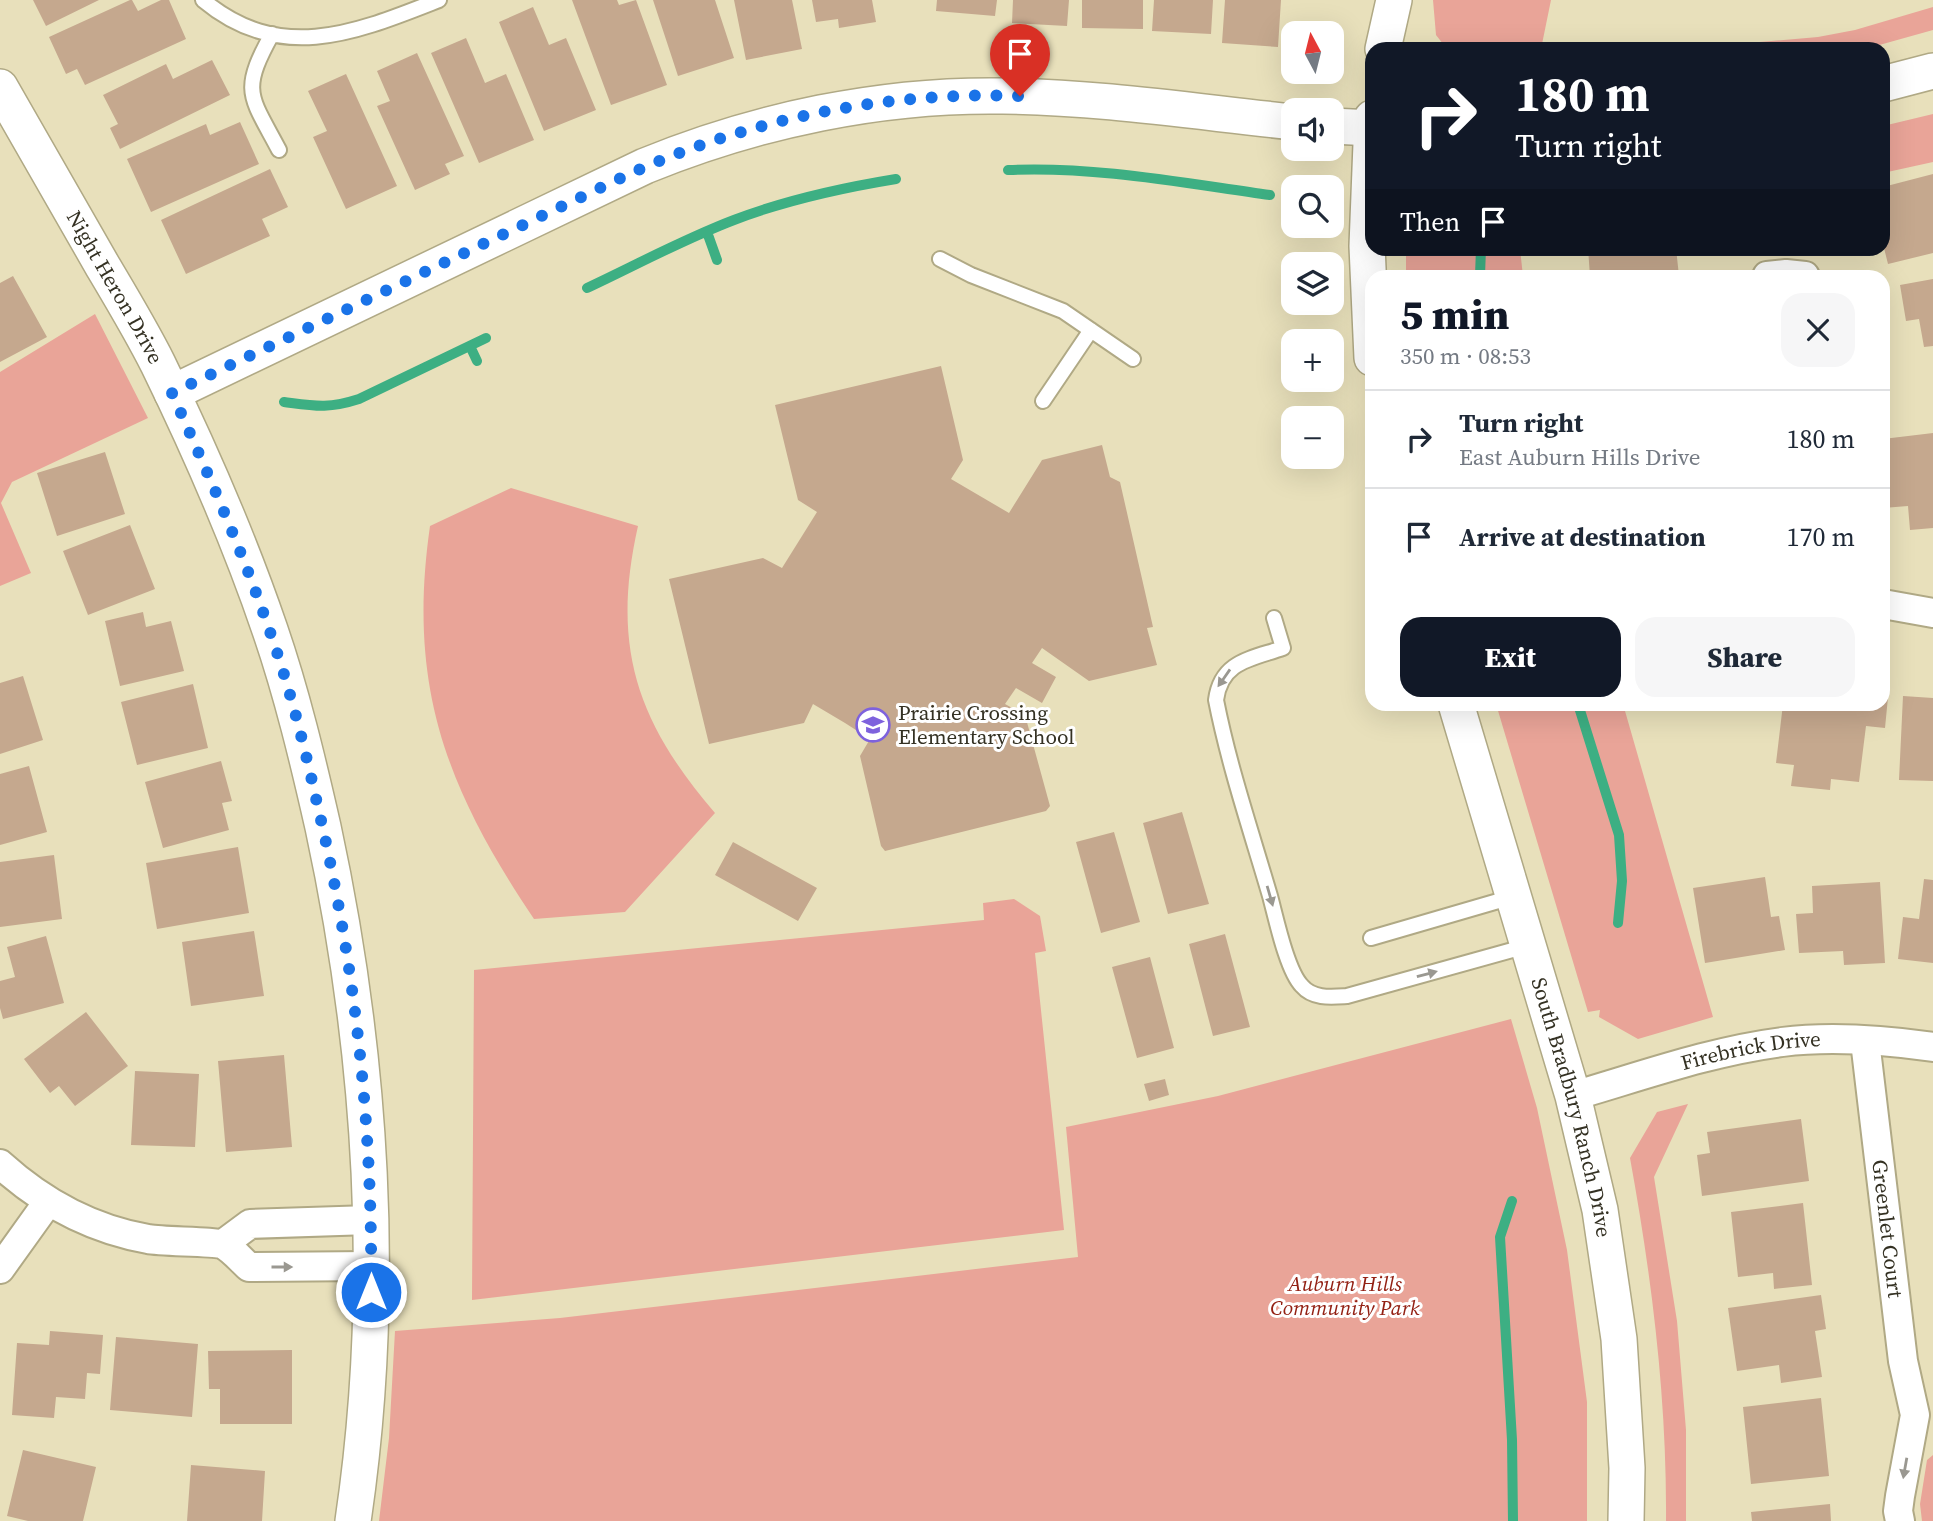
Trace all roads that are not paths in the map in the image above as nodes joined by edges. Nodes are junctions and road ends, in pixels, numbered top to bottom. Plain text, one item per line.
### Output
1 (203, 0) edge
2 (439, 0) edge
3 (1394, 0) edge
4 (272, 34) junction
5 (1385, 42) edge
6 (1933, 71) edge
7 (1890, 82) edge
8 (0, 87) edge
9 (1281, 121) edge
10 (1365, 124) edge
11 (1344, 125) edge
12 (279, 150) dead end
13 (940, 259) dead end
14 (1091, 330) junction
15 (1133, 359) dead end
16 (172, 393) junction
17 (1043, 401) dead end
18 (1890, 605) edge
19 (1933, 613) edge
20 (1274, 618) dead end
21 (1458, 711) edge
22 (1514, 897) junction
23 (1370, 938) dead end
24 (1528, 946) junction
25 (1865, 1041) junction
26 (1933, 1047) edge
27 (1573, 1096) junction
28 (0, 1164) edge
29 (48, 1202) junction
30 (370, 1220) junction
31 (223, 1244) junction
32 (371, 1266) junction
33 (0, 1269) edge
34 (1924, 1421) edge
35 (353, 1521) edge
36 (1626, 1521) edge
37 (1900, 1521) edge

1 - 4 lane
2 - 4 lane
3 - 5 street
4 - 12 lane
6 - 7 street
8 - 16 street, Night Heron Drive
9 - 16 street
10 - 11 street
13 - 14 lane
14 - 15 lane
14 - 17 lane
16 - 30 street, Night Heron Drive
18 - 19 street
20 -> 24 lane
21 - 22 street, South Bradbury Ranch Drive
22 - 23 lane
22 - 24 street, South Bradbury Ranch Drive
24 - 27 street, South Bradbury Ranch Drive
25 - 26 street, Firebrick Drive
25 - 27 street, Firebrick Drive
25 - 34 street, Greenlet Court
27 - 36 street, South Bradbury Ranch Drive
28 - 29 street
29 - 31 street
29 - 33 street
30 - 31 street
30 - 32 street, Night Heron Drive
31 -> 32 street
32 - 35 street, Night Heron Drive
34 -> 37 street, Greenlet Court

